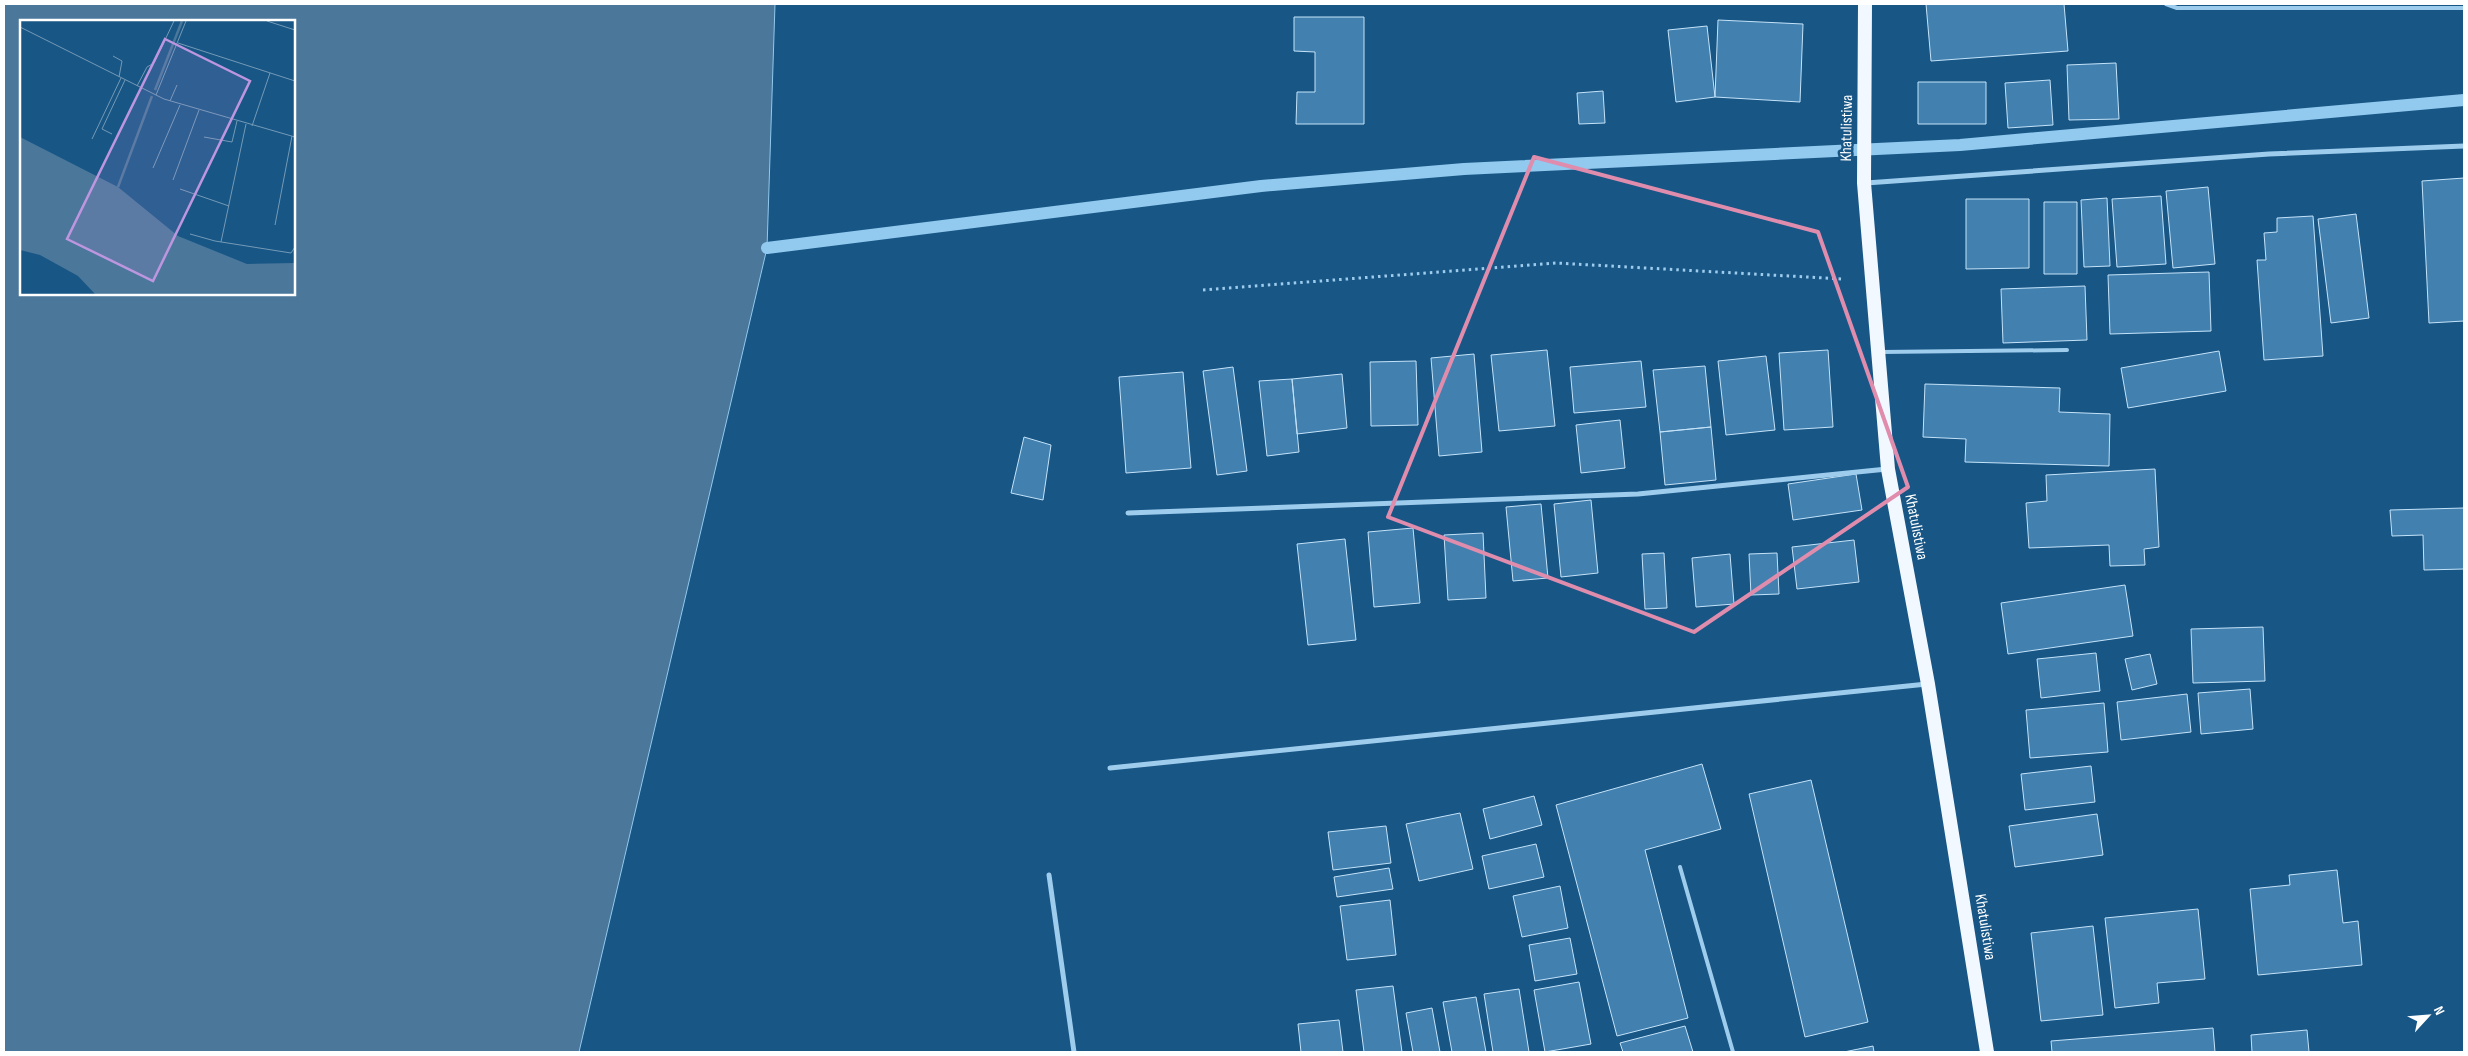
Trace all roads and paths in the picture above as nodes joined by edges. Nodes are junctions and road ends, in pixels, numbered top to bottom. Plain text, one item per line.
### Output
1 (1865, 4) edge
2 (2166, 4) edge
3 (2464, 8) edge
4 (2464, 146) edge
5 (1864, 179) junction
6 (1871, 280) junction
7 (1202, 290) dead end
8 (2066, 350) dead end
9 (1878, 352) junction
10 (1888, 469) junction
11 (1128, 514) dead end
12 (1928, 684) junction
13 (1110, 768) dead end
14 (1680, 867) dead end
15 (1049, 875) dead end
16 (1074, 1052) edge
17 (1732, 1052) edge
18 (1987, 1052) edge

1 - 5 highway, Khatulistiwa
2 - 3 lane
4 - 5 street
5 - 6 highway, Khatulistiwa
6 - 7 path
6 - 9 highway, Khatulistiwa
8 - 9 lane
9 - 10 highway, Khatulistiwa
10 - 11 street
10 - 12 highway, Khatulistiwa
12 - 13 street
12 - 18 highway, Khatulistiwa
14 - 17 lane
15 - 16 street

